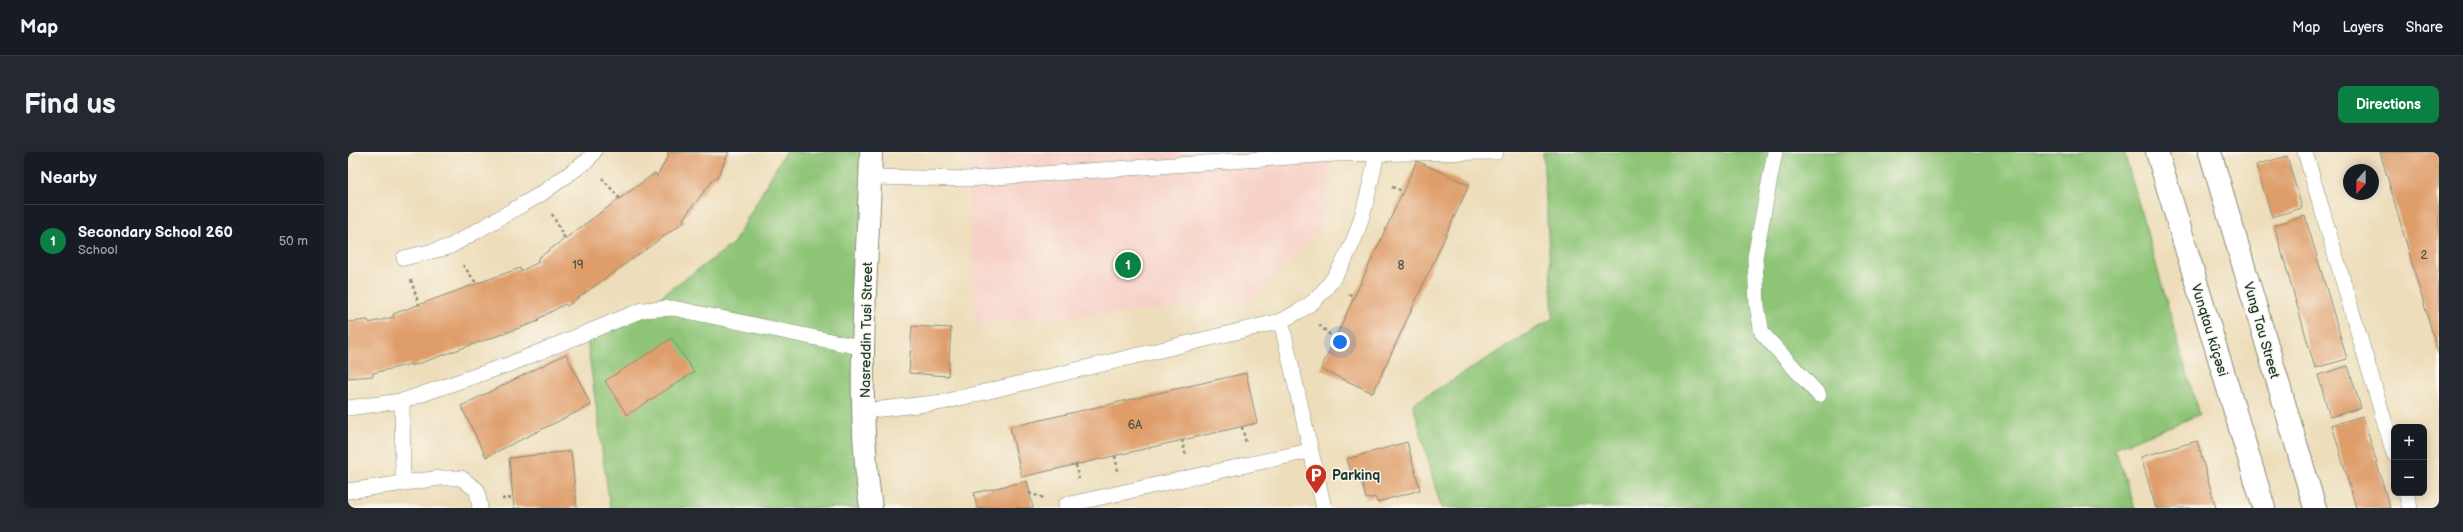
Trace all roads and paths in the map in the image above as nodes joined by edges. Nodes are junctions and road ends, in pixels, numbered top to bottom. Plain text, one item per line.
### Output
1 (871, 152) edge
2 (1377, 152) edge
3 (1496, 152) edge
4 (1775, 152) edge
5 (2157, 152) edge
6 (2210, 152) edge
7 (2305, 152) edge
8 (591, 157) edge
9 (870, 177) junction
10 (541, 194) junction
11 (620, 199) dead end
12 (565, 239) dead end
13 (404, 258) dead end
14 (1281, 321) junction
15 (864, 348) junction
16 (1819, 395) dead end
17 (402, 401) junction
18 (348, 408) edge
19 (864, 411) junction
20 (2391, 444) edge
21 (1310, 451) junction
22 (404, 483) junction
23 (348, 490) edge
24 (2407, 496) edge
25 (480, 508) edge
26 (871, 508) edge
27 (1066, 508) edge
28 (1324, 508) edge
29 (2264, 508) edge
30 (2315, 508) edge
31 (2410, 508) edge

1 - 9 main road, Nasreddin Tusi Street
2 - 3 lane
2 - 9 lane
2 - 14 lane
4 - 16 lane
5 - 29 main road, Vunqtau küçəsi
6 - 30 main road, Vung Tau Street
7 - 20 lane
8 - 10 lane
8 - 11 path
9 - 15 main road, Nasreddin Tusi Street
10 - 12 path
10 - 13 lane
14 - 19 lane
14 - 21 lane
15 - 17 lane
15 - 19 main road, Nasreddin Tusi Street
17 - 18 lane
17 - 22 lane
19 - 26 main road, Nasreddin Tusi Street
21 - 27 lane
21 - 28 lane
22 - 23 lane
22 - 25 lane
24 - 31 lane

